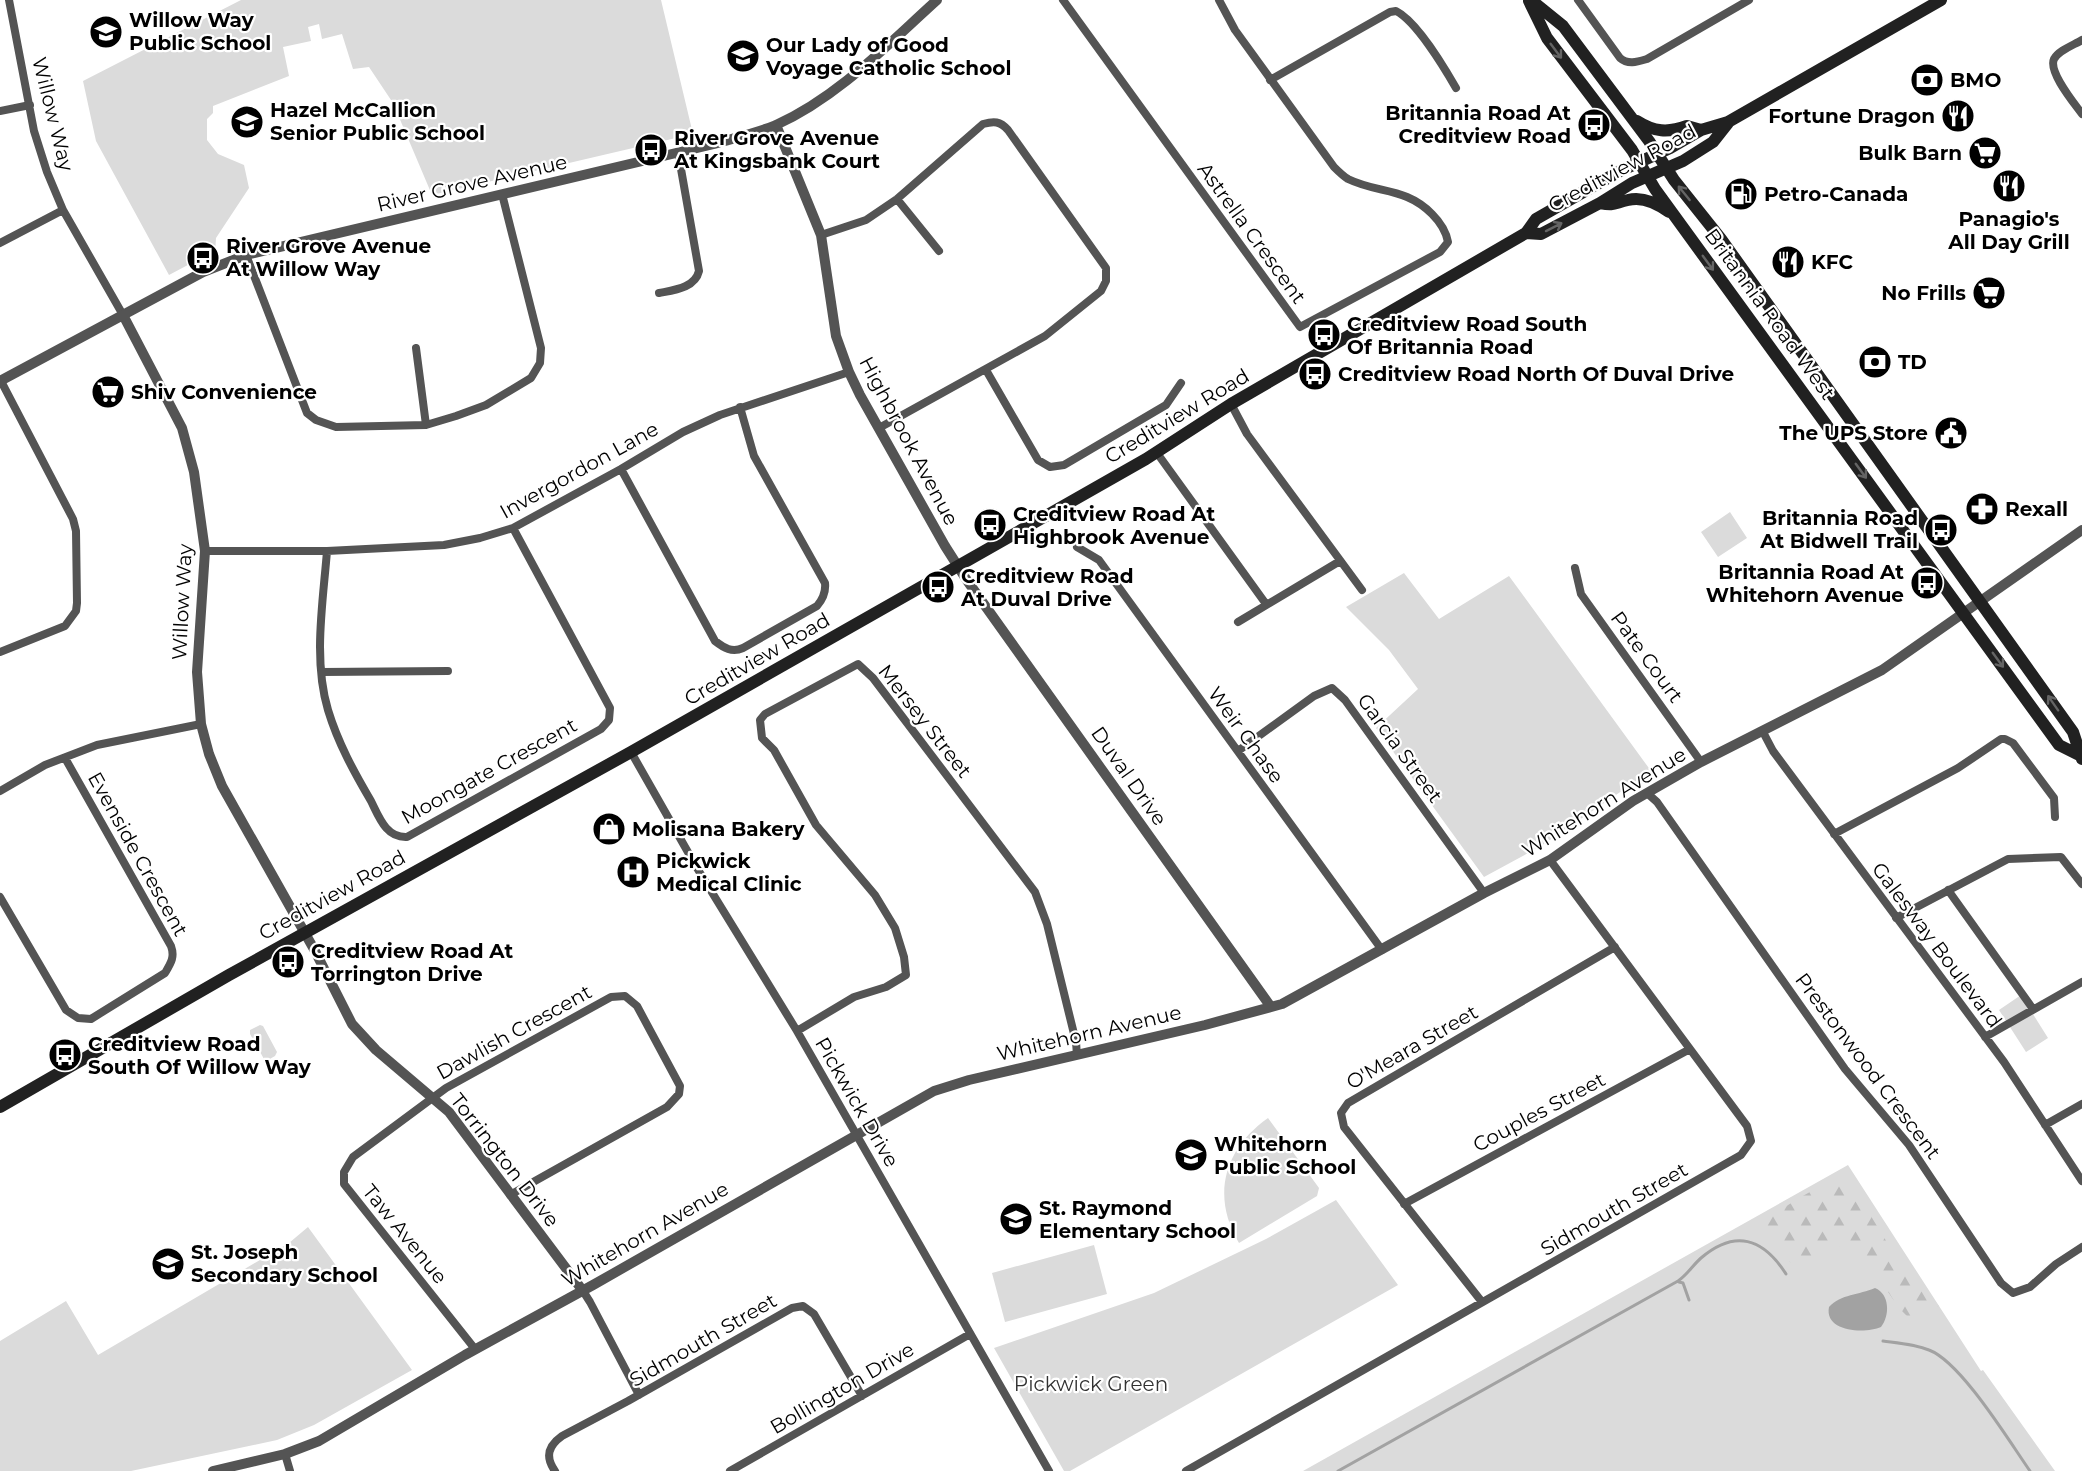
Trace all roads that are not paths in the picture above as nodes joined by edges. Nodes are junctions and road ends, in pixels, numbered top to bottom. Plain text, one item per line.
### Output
1 (9, 0) edge
2 (937, 0) edge
3 (1064, 0) edge
4 (1219, 0) edge
5 (1530, 0) edge
6 (1578, 0) edge
7 (1749, 0) edge
8 (1941, 0) edge
9 (2082, 40) edge
10 (1270, 80) junction
11 (1456, 88) dead end
12 (30, 105) junction
13 (0, 111) edge
14 (2082, 114) edge
15 (1633, 119) junction
16 (1728, 122) junction
17 (776, 124) junction
18 (1701, 130) junction
19 (678, 152) junction
20 (1658, 154) junction
21 (1639, 162) junction
22 (1666, 168) junction
23 (1647, 176) junction
24 (501, 194) junction
25 (897, 200) junction
26 (1600, 203) junction
27 (63, 210) junction
28 (1674, 215) junction
29 (1526, 233) junction
30 (822, 235) junction
31 (0, 243) edge
32 (939, 251) dead end
33 (246, 255) junction
34 (659, 293) dead end
35 (123, 315) junction
36 (416, 348) dead end
37 (986, 370) junction
38 (849, 372) junction
39 (0, 381) edge
40 (1181, 383) dead end
41 (1231, 404) junction
42 (740, 407) junction
43 (426, 425) junction
44 (879, 429) junction
45 (1157, 453) junction
46 (621, 469) junction
47 (513, 528) junction
48 (2082, 530) edge
49 (1077, 547) dead end
50 (205, 551) junction
51 (327, 551) junction
52 (1340, 561) junction
53 (958, 566) junction
54 (1575, 568) dead end
55 (1362, 590) dead end
56 (1981, 601) junction
57 (1266, 604) junction
58 (1964, 613) junction
59 (1238, 622) dead end
60 (0, 652) edge
61 (448, 671) dead end
62 (322, 672) junction
63 (201, 724) junction
64 (1762, 732) junction
65 (1238, 751) junction
66 (631, 752) junction
67 (2081, 757) edge
68 (65, 758) junction
69 (1701, 762) junction
70 (0, 791) edge
71 (1647, 793) junction
72 (2055, 818) dead end
73 (1834, 834) junction
74 (1550, 860) junction
75 (2082, 884) edge
76 (1948, 890) junction
77 (1484, 893) junction
78 (0, 897) edge
79 (1896, 918) junction
80 (304, 933) junction
81 (1615, 947) junction
82 (1382, 950) junction
83 (2082, 982) edge
84 (1271, 1008) junction
85 (2033, 1009) junction
86 (797, 1030) junction
87 (1985, 1037) junction
88 (1690, 1049) junction
89 (1077, 1055) junction
90 (432, 1097) junction
91 (2082, 1104) edge
92 (0, 1107) edge
93 (2045, 1125) junction
94 (857, 1133) junction
95 (2082, 1181) edge
96 (510, 1195) junction
97 (1404, 1204) junction
98 (2082, 1247) edge
99 (583, 1291) junction
100 (1482, 1302) junction
101 (970, 1334) junction
102 (475, 1349) junction
103 (639, 1395) junction
104 (862, 1396) junction
105 (285, 1454) junction
106 (213, 1471) edge
107 (290, 1471) edge
108 (555, 1471) edge
109 (730, 1471) edge
110 (1049, 1471) edge
111 (1186, 1471) edge

1 - 12 street, Willow Way
2 - 17 street, River Grove Avenue
3 - 10 street, Astrella Crescent
4 - 10 street, Astrella Crescent
5 - 15 main road, Britannia Road West
5 -> 21 main road, Britannia Road West
6 - 7 street
8 - 16 main road, Creditview Road
9 - 14 street
10 - 11 street
12 - 13 street
12 - 27 street, Willow Way
15 - 18 main road
15 - 20 main road, Britannia Road West
16 - 18 main road, Creditview Road
16 - 22 main road, Creditview Road
17 - 19 street, River Grove Avenue
17 - 30 street, Highbrook Avenue
18 - 20 main road, Creditview Road
19 - 24 street, River Grove Avenue
19 - 34 street
20 - 21 main road, Creditview Road
20 - 22 main road, Britannia Road West
21 - 23 main road, Britannia Road West
21 - 29 main road, Creditview Road
22 - 23 main road, Creditview Road
56 -> 22 main road, Britannia Road West
23 - 26 main road, Creditview Road
23 - 28 main road, Britannia Road West
24 - 33 street, River Grove Avenue
24 - 43 street
25 - 30 street
25 - 32 street
25 - 37 street
26 - 28 main road
29 -> 26 main road, Creditview Road
27 - 31 street
27 - 35 street, Willow Way
28 -> 58 main road, Britannia Road West
29 - 41 main road, Creditview Road
30 - 38 street, Highbrook Avenue
33 - 35 street, River Grove Avenue
33 - 43 street
35 - 39 street, River Grove Avenue
35 - 50 street, Willow Way
36 - 43 street
37 - 40 street
37 - 44 street
38 - 42 street, Invergordon Lane
38 - 44 street, Highbrook Avenue
39 - 60 street
41 - 45 main road, Creditview Road
41 - 52 street
42 - 46 street, Invergordon Lane
42 - 46 street
44 - 53 street, Highbrook Avenue
45 - 53 main road, Creditview Road
45 - 57 street
46 - 47 street, Invergordon Lane
47 - 51 street, Invergordon Lane
47 - 62 street, Moongate Crescent
48 - 56 street, Whitehorn Avenue
49 - 65 street, Weir Chase
50 - 51 street, Invergordon Lane
50 - 63 street, Willow Way
51 - 62 street, Moongate Crescent
52 - 55 street
52 - 57 street
53 - 66 main road, Creditview Road
53 - 84 street, Duval Drive
54 - 69 street, Pate Court
56 - 58 street, Whitehorn Avenue
67 -> 56 main road, Britannia Road West
57 - 59 street
58 - 64 street, Whitehorn Avenue
58 -> 67 main road, Britannia Road West
61 - 62 street
63 - 68 street
63 - 80 street, Willow Way
64 - 69 street, Whitehorn Avenue
64 - 73 street, Galesway Boulevard
65 - 77 street, Garcia Street
65 - 82 street, Weir Chase
66 - 80 main road, Creditview Road
66 - 86 street, Pickwick Drive
68 - 70 street
68 - 78 street, Evenside Crescent
69 - 71 street, Whitehorn Avenue
71 - 74 street, Whitehorn Avenue
71 - 98 street, Prestonwood Crescent
72 - 73 street
73 - 79 street, Galesway Boulevard
74 - 77 street, Whitehorn Avenue
74 - 81 street, Sidmouth Street
75 - 76 street
76 - 79 street
76 - 85 street
77 - 82 street, Whitehorn Avenue
79 - 87 street, Galesway Boulevard
80 - 90 street, Torrington Drive
80 - 92 main road, Creditview Road
81 - 88 street, Sidmouth Street
81 - 97 street, O'Meara Street
82 - 84 street, Whitehorn Avenue
83 - 85 street
84 - 89 street, Whitehorn Avenue
85 - 87 street
86 - 89 street, Mersey Street
86 - 94 street, Pickwick Drive
87 - 93 street, Galesway Boulevard
88 - 97 street, Couples Street
88 - 100 street, Sidmouth Street
89 - 94 street, Whitehorn Avenue
90 - 96 street, Torrington Drive
90 - 96 street, Dawlish Crescent
90 - 102 street, Taw Avenue
91 - 93 street
93 - 95 street, Galesway Boulevard
94 - 99 street, Whitehorn Avenue
94 - 101 street, Pickwick Drive
96 - 99 street, Torrington Drive
97 - 100 street, O'Meara Street
99 - 102 street, Whitehorn Avenue
99 - 103 street, Torrington Drive
100 - 111 street, Sidmouth Street
101 - 104 street, Bollington Drive
101 - 110 street, Pickwick Drive
102 - 105 street, Whitehorn Avenue
103 - 104 street, Sidmouth Street
103 - 108 street, Sidmouth Street
104 - 109 street, Bollington Drive
105 - 106 street, Whitehorn Avenue
105 - 107 street

